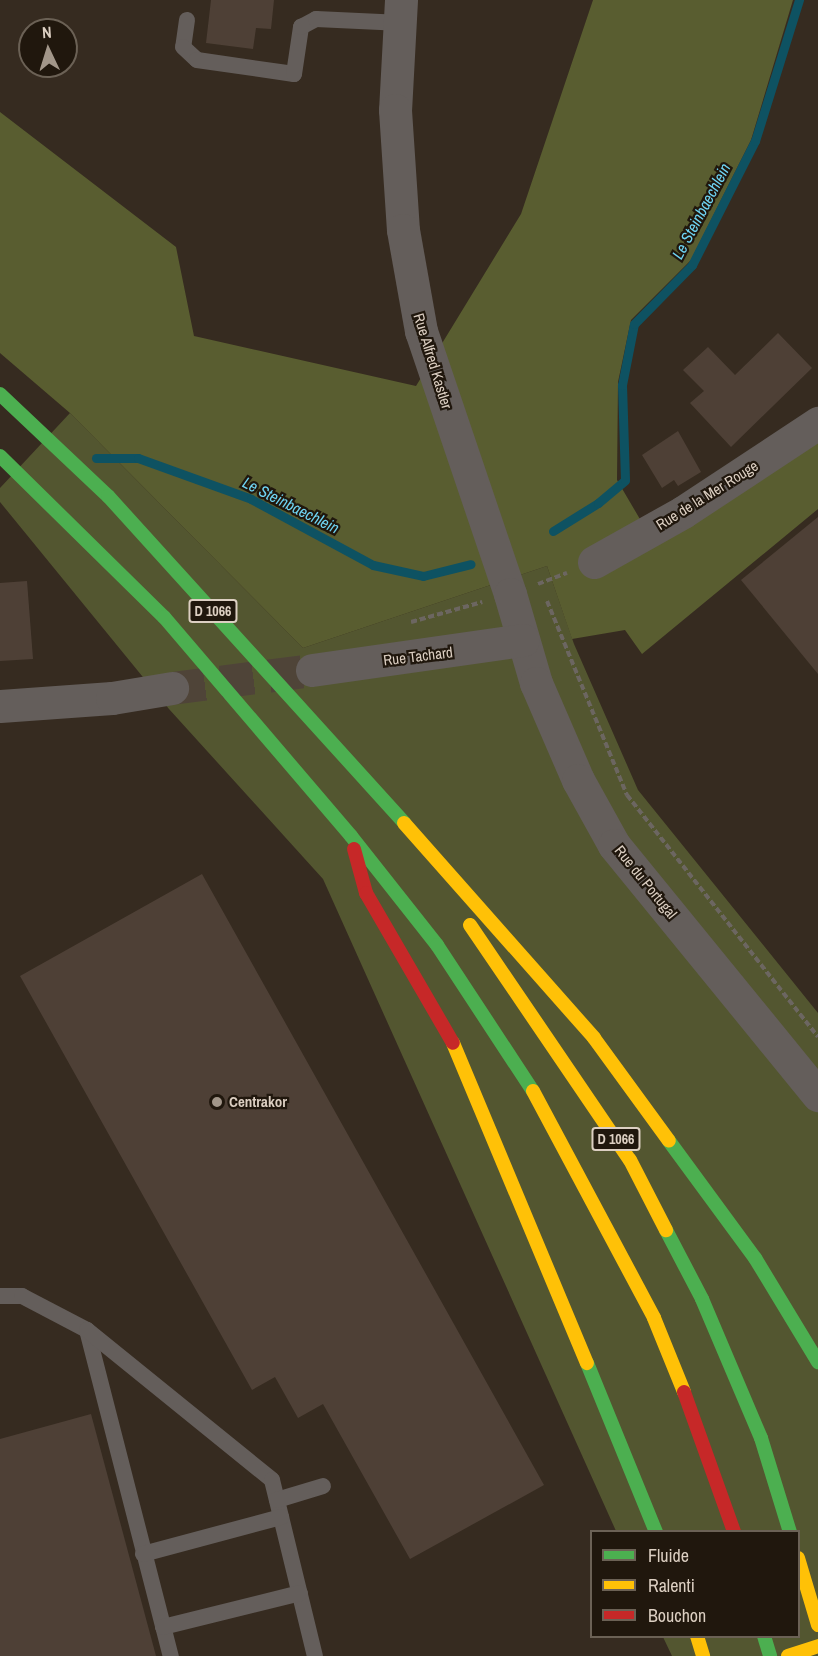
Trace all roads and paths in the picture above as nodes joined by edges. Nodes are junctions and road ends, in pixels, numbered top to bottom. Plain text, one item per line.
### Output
1 (402, 11) edge
2 (187, 20) dead end
3 (0, 394) edge
4 (818, 423) edge
5 (0, 456) edge
6 (594, 562) dead end
7 (541, 583) dead end
8 (523, 640) junction
9 (312, 670) tunnel mouth
10 (172, 688) tunnel mouth
11 (0, 706) edge
12 (370, 784) junction
13 (351, 836) junction
14 (818, 1037) edge
15 (818, 1095) edge
16 (0, 1296) edge
17 (87, 1330) junction
18 (818, 1362) edge
19 (323, 1485) dead end
20 (277, 1500) junction
21 (281, 1517) junction
22 (655, 1530) edge
23 (733, 1530) edge
24 (789, 1530) edge
25 (143, 1554) junction
26 (800, 1564) edge
27 (300, 1593) junction
28 (818, 1625) edge
29 (163, 1627) junction
30 (698, 1638) edge
31 (765, 1638) edge
32 (818, 1646) edge
33 (171, 1656) edge
34 (315, 1656) edge
35 (703, 1656) edge
36 (770, 1656) edge
37 (788, 1656) edge

1 - 2 lane
1 - 8 street, Rue Alfred Kastler
3 - 12 main road, D 1066
4 - 6 street, Rue de la Mer Rouge
5 - 13 main road, D 1066
7 - 14 path
8 - 9 street, Rue Tachard
8 - 15 street, Rue du Portugal
10 - 11 street
12 - 18 main road
12 - 24 main road, D 1066
13 - 22 main road
13 - 23 main road, D 1066
16 - 17 lane
17 - 20 lane
17 - 25 lane
19 - 20 lane
20 - 21 lane
21 - 25 lane
21 - 27 lane
25 - 29 lane
26 - 28 main road
27 - 29 lane
27 - 34 lane
29 - 33 lane
30 - 35 main road
31 - 36 main road
32 - 37 main road

